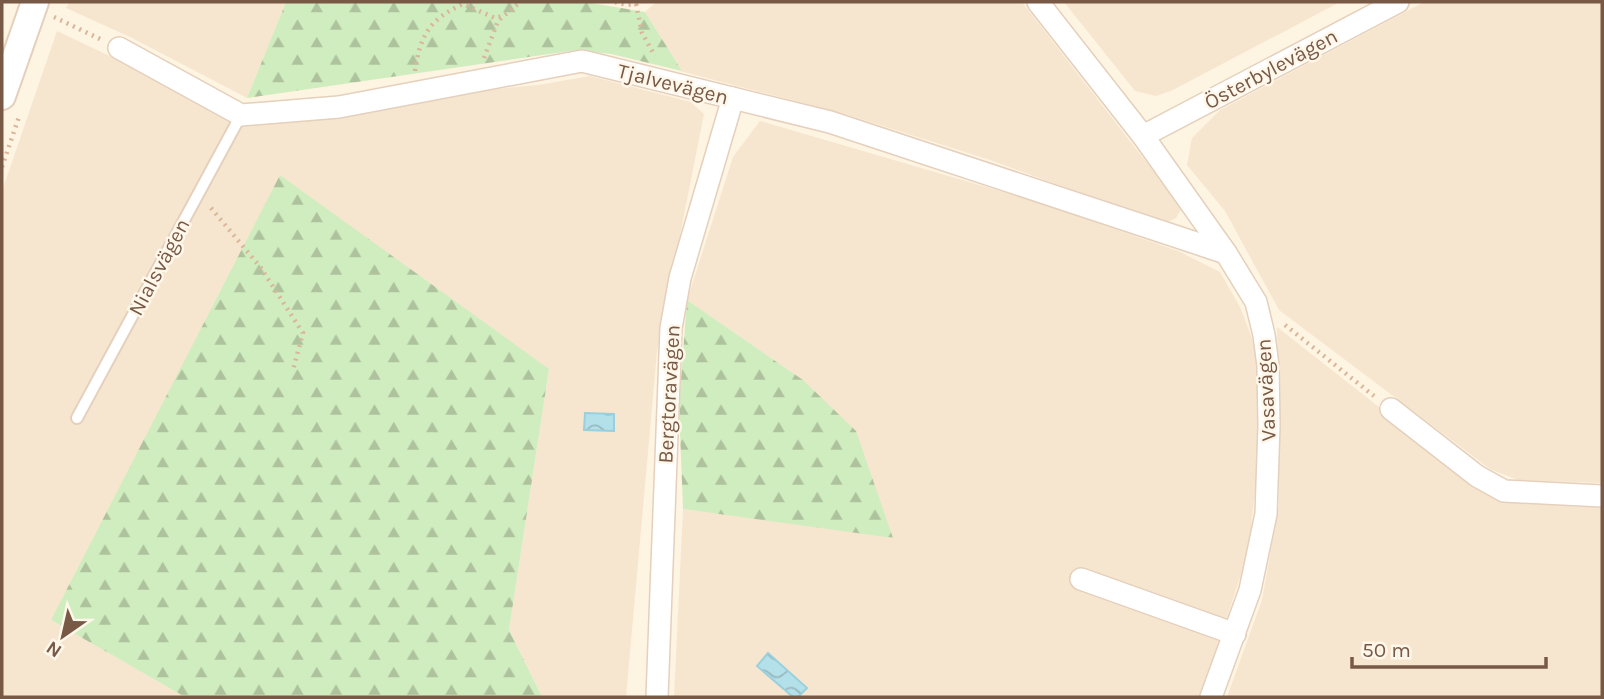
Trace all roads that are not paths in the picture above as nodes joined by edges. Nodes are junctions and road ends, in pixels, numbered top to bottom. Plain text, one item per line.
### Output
1 (1038, 2) edge
2 (1398, 2) edge
3 (33, 5) edge
4 (119, 48) road end
5 (2, 96) edge
6 (733, 98) junction
7 (241, 115) junction
8 (1143, 136) junction
9 (1226, 253) junction
10 (1391, 410) road end
11 (77, 418) dead end
12 (1602, 496) edge
13 (1081, 579) dead end
14 (1235, 634) junction
15 (657, 697) edge
16 (1211, 697) edge

1 - 8 street, Vasavägen
2 - 8 street, Österbylevägen
3 - 5 street
4 - 7 street
6 - 7 street, Tjalvevägen
6 - 9 street, Tjalvevägen
6 - 15 street, Bergtoravägen
7 - 11 lane, Nialsvägen
8 - 9 street, Vasavägen
9 - 14 street, Vasavägen
10 - 12 street
13 - 14 street
14 - 16 street, Vasavägen

